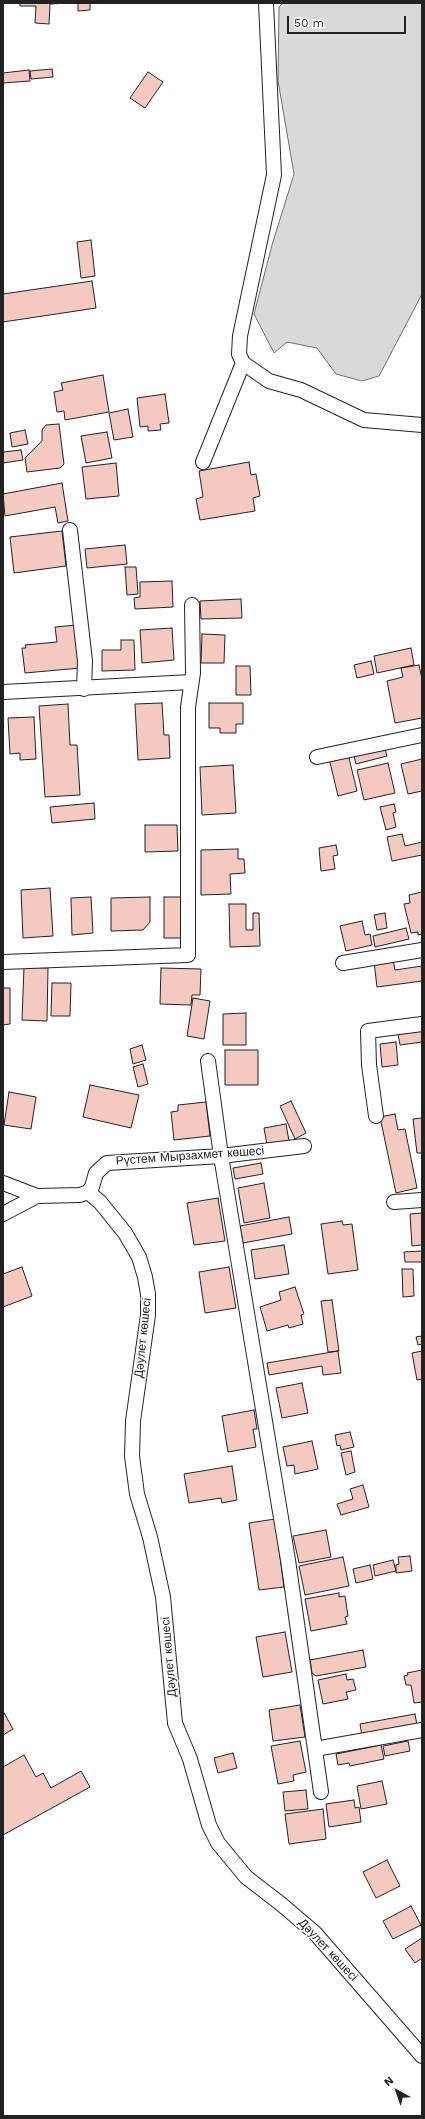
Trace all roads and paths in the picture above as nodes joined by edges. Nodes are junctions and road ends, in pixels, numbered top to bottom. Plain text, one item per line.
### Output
1 (266, 3) edge
2 (243, 363) junction
3 (422, 425) edge
4 (203, 462) dead end
5 (70, 530) dead end
6 (192, 605) dead end
7 (191, 682) junction
8 (84, 689) junction
9 (3, 692) edge
10 (422, 734) edge
11 (317, 757) dead end
12 (422, 950) edge
13 (3, 962) edge
14 (342, 963) dead end
15 (422, 1024) edge
16 (208, 1061) dead end
17 (376, 1116) dead end
18 (304, 1146) dead end
19 (221, 1156) junction
20 (3, 1183) edge
21 (88, 1192) junction
22 (37, 1196) junction
23 (422, 1200) edge
24 (394, 1202) dead end
25 (3, 1214) edge
26 (422, 1730) edge
27 (315, 1749) junction
28 (321, 1792) dead end
29 (422, 2056) edge

1 - 2 street
2 - 3 street
2 - 4 street
5 - 8 street
6 - 7 street
7 - 8 street
7 - 13 street
8 - 9 street
10 - 11 street
12 - 14 street
15 - 17 street
16 - 19 street
18 - 19 street, Рүстем Мырзахмет көшесі
19 - 21 street, Рүстем Мырзахмет көшесі
19 - 27 street
20 - 22 street
21 - 22 street
21 - 29 street, Дәулет көшесі
22 - 25 street
23 - 24 street
26 - 27 street
27 - 28 street

